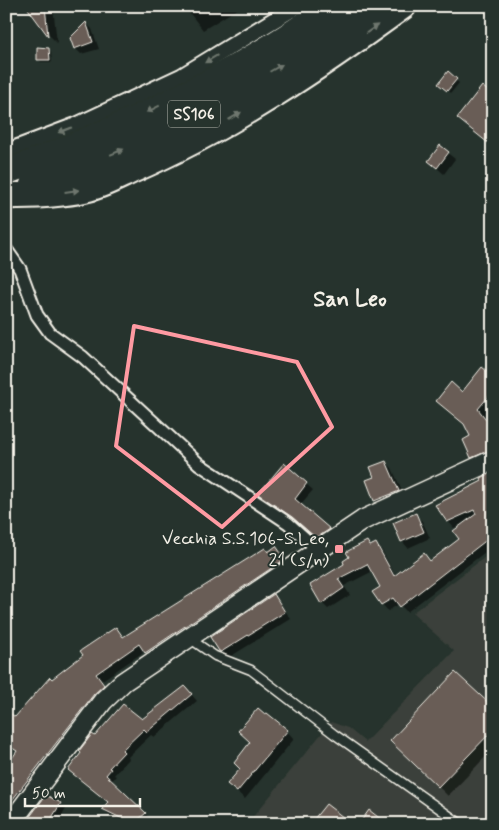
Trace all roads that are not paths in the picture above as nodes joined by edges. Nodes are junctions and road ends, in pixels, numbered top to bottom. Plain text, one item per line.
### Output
1 (297, 6) edge
2 (332, 6) edge
3 (368, 6) edge
4 (403, 6) edge
5 (6, 152) edge
6 (6, 172) edge
7 (6, 196) edge
8 (6, 249) edge
9 (493, 460) edge
10 (317, 549) junction
11 (187, 637) junction
12 (10, 824) edge
13 (460, 824) edge

1 -> 5 street
2 -> 6 highway, SS106
7 -> 3 highway, SS106
7 -> 4 highway
8 - 10 street
9 - 10 street
10 - 11 street
11 - 12 street
11 - 13 lane

